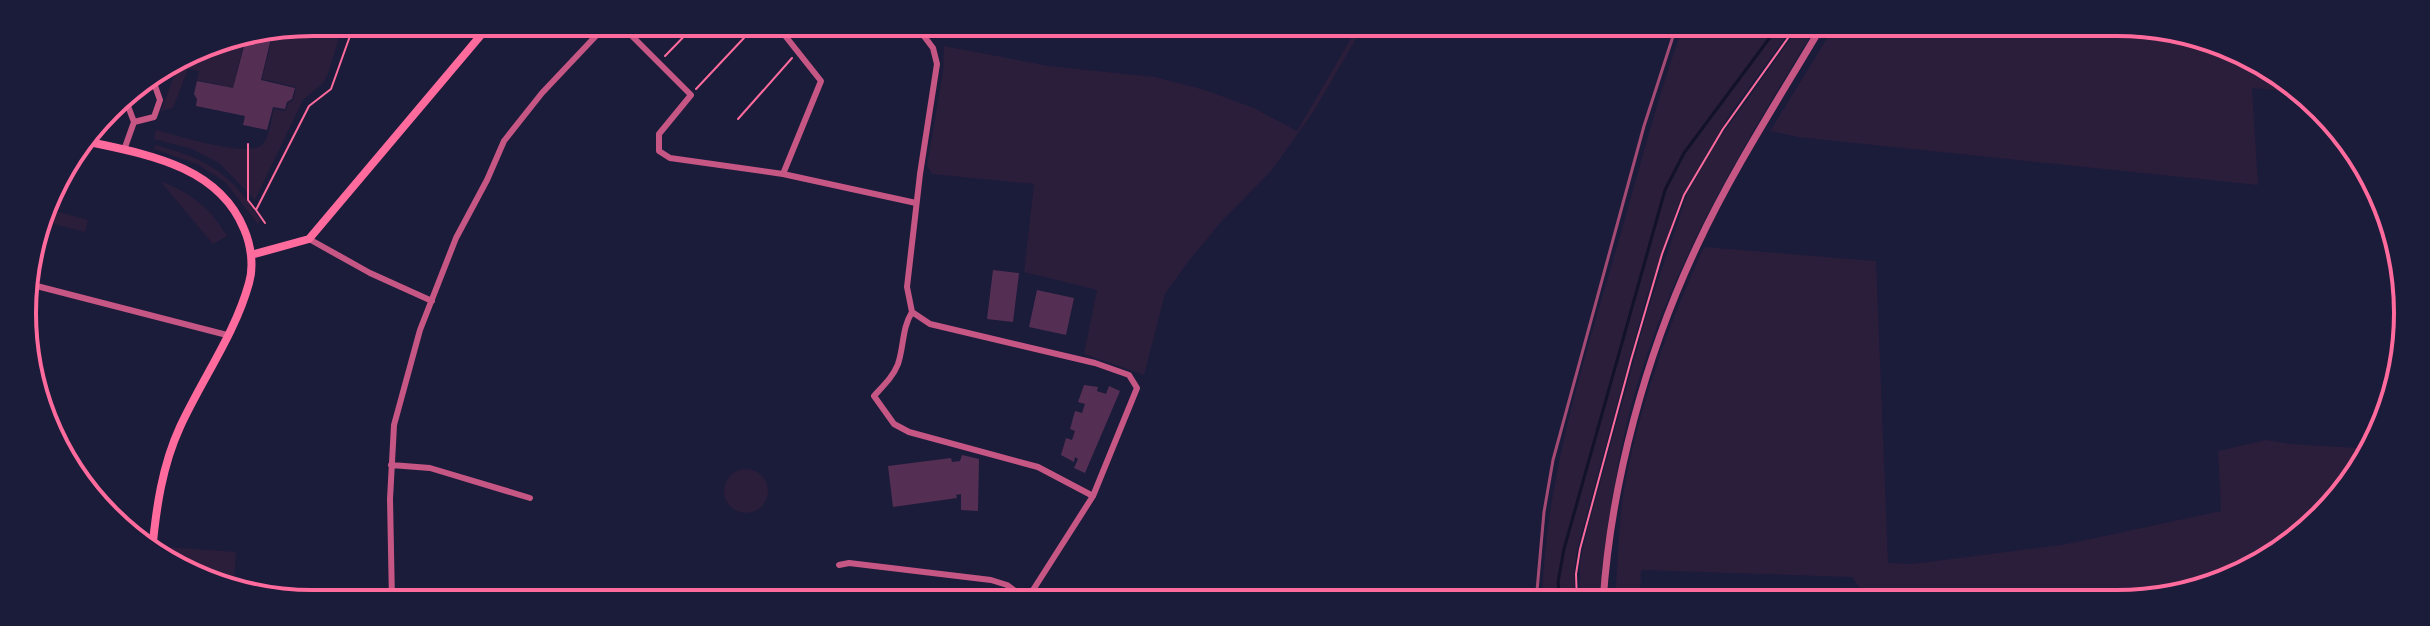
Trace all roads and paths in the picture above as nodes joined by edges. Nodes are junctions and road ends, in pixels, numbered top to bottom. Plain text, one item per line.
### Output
1 (1789, 36) edge
2 (1816, 36) edge
3 (350, 37) edge
4 (479, 37) edge
5 (595, 37) edge
6 (632, 37) edge
7 (684, 37) edge
8 (745, 37) edge
9 (786, 37) edge
10 (924, 37) edge
11 (798, 51) junction
12 (658, 63) junction
13 (155, 86) edge
14 (691, 95) junction
15 (128, 107) edge
16 (738, 119) dead end
17 (134, 122) junction
18 (94, 143) edge
19 (248, 144) dead end
20 (124, 150) junction
21 (783, 174) junction
22 (916, 203) junction
23 (256, 210) junction
24 (265, 223) dead end
25 (309, 239) junction
26 (251, 255) junction
27 (38, 286) edge
28 (432, 301) junction
29 (912, 312) junction
30 (227, 335) junction
31 (391, 465) junction
32 (1093, 496) junction
33 (530, 498) dead end
34 (154, 539) edge
35 (839, 565) dead end
36 (392, 590) edge
37 (1013, 590) edge
38 (1032, 590) edge
39 (1577, 590) edge
40 (1605, 590) edge

1 - 39 path
2 - 40 street
3 - 23 path
4 - 25 main road
5 - 28 street
6 - 12 street
7 - 12 path
8 - 14 path
9 - 11 street
10 - 22 street
11 - 16 path
11 - 21 street
12 - 14 street
13 - 17 street
14 - 21 street
15 - 17 street
17 - 20 street
18 - 20 main road
19 - 23 path
20 - 26 main road
21 - 22 street
22 - 29 street
23 - 24 path
25 - 26 main road
25 - 28 street
26 - 30 main road
27 - 30 street
28 - 31 street
29 - 32 street
29 - 32 street
30 - 34 main road
31 - 33 street
31 - 36 street
32 - 38 street
35 - 37 street

